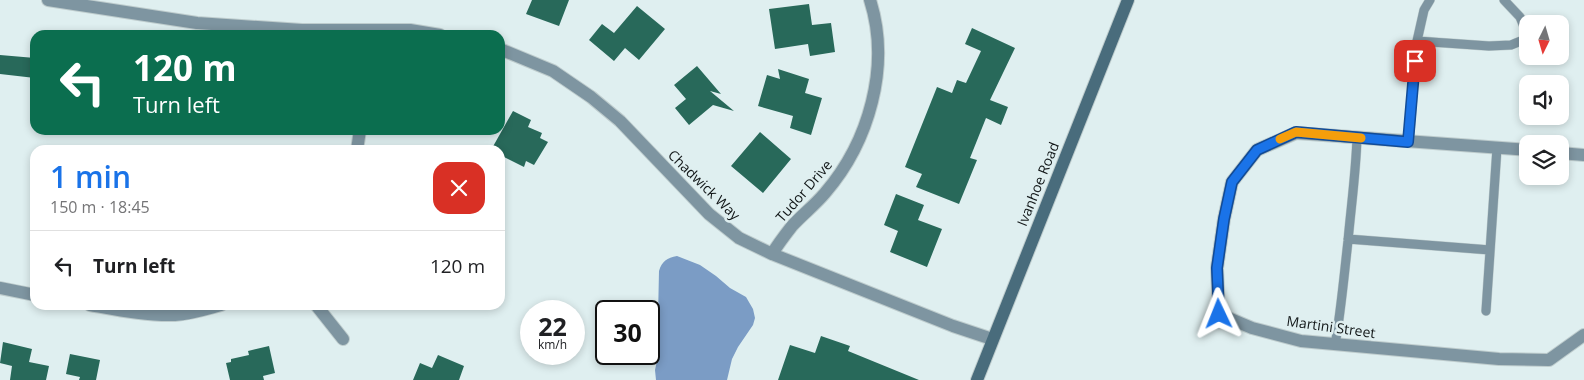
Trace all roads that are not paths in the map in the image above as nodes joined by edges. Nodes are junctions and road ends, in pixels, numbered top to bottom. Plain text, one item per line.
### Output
1 (48, 0) edge
2 (870, 0) edge
3 (1128, 0) edge
4 (1430, 0) edge
5 (1504, 0) edge
6 (1519, 16) edge
7 (302, 30) edge
8 (1519, 41) edge
9 (1417, 42) junction
10 (505, 51) edge
11 (1357, 137) junction
12 (1408, 142) junction
13 (1497, 148) junction
14 (1519, 149) edge
15 (1569, 154) edge
16 (1584, 155) edge
17 (1348, 239) junction
18 (1490, 250) junction
19 (772, 254) junction
20 (0, 288) edge
21 (30, 294) edge
22 (118, 310) edge
23 (205, 310) edge
24 (320, 310) edge
25 (1486, 312) dead end
26 (1584, 335) edge
27 (343, 339) dead end
28 (992, 339) junction
29 (1335, 345) junction
30 (977, 380) edge

1 - 7 street
2 - 19 street, Tudor Drive
3 - 28 main road, Ivanhoe Road
4 - 9 lane
5 - 6 lane
8 - 9 lane
9 - 12 lane
10 - 19 street, Chadwick Way
11 - 12 street, Martini Street
11 - 17 lane
11 - 29 street, Martini Street
12 - 13 street, Martini Street
13 - 14 street, Martini Street
13 - 18 lane
15 - 16 street
17 - 18 lane
17 - 29 lane
18 - 25 lane
19 - 28 street, Chadwick Way
20 - 21 street
22 - 23 street
24 - 27 street
26 - 29 street, Martini Street
28 - 30 main road, Ivanhoe Road

